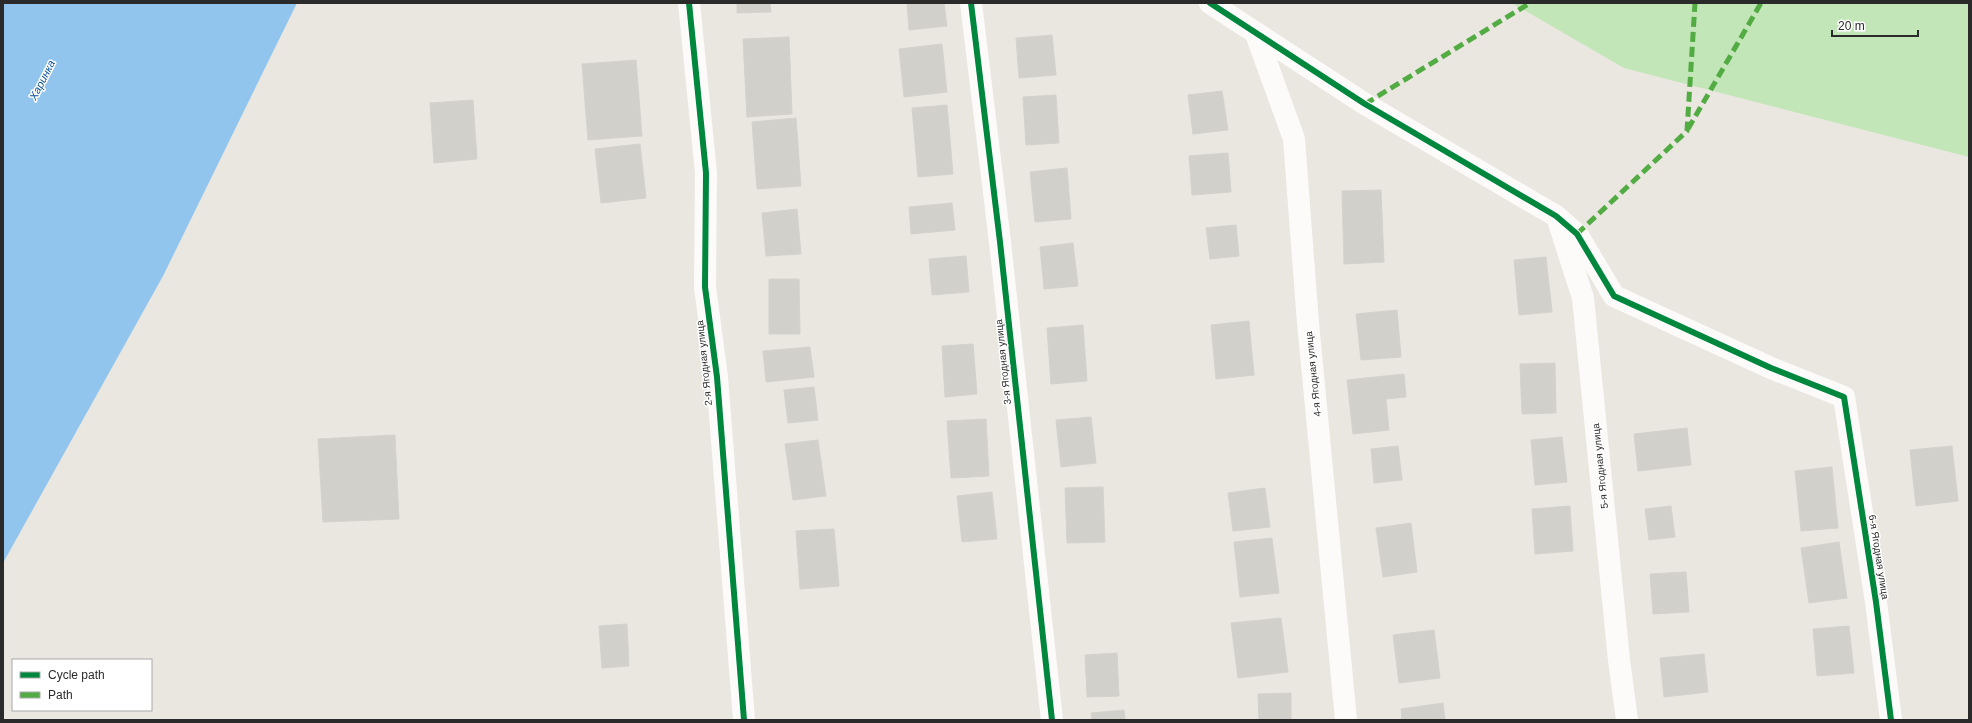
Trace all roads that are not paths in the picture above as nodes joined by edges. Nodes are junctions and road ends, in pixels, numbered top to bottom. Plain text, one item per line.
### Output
1 (689, 3) edge
2 (971, 3) edge
3 (1210, 3) edge
4 (1256, 34) junction
5 (1556, 216) junction
6 (744, 720) edge
7 (1052, 720) edge
8 (1346, 720) edge
9 (1627, 720) edge
10 (1891, 720) edge

1 - 6 street, 2-я Ягодная улица
2 - 7 street, 3-я Ягодная улица
3 - 4 street
4 - 5 street
4 - 8 street, 4-я Ягодная улица
5 - 9 street, 5-я Ягодная улица
5 - 10 street, 6-я Ягодная улица

